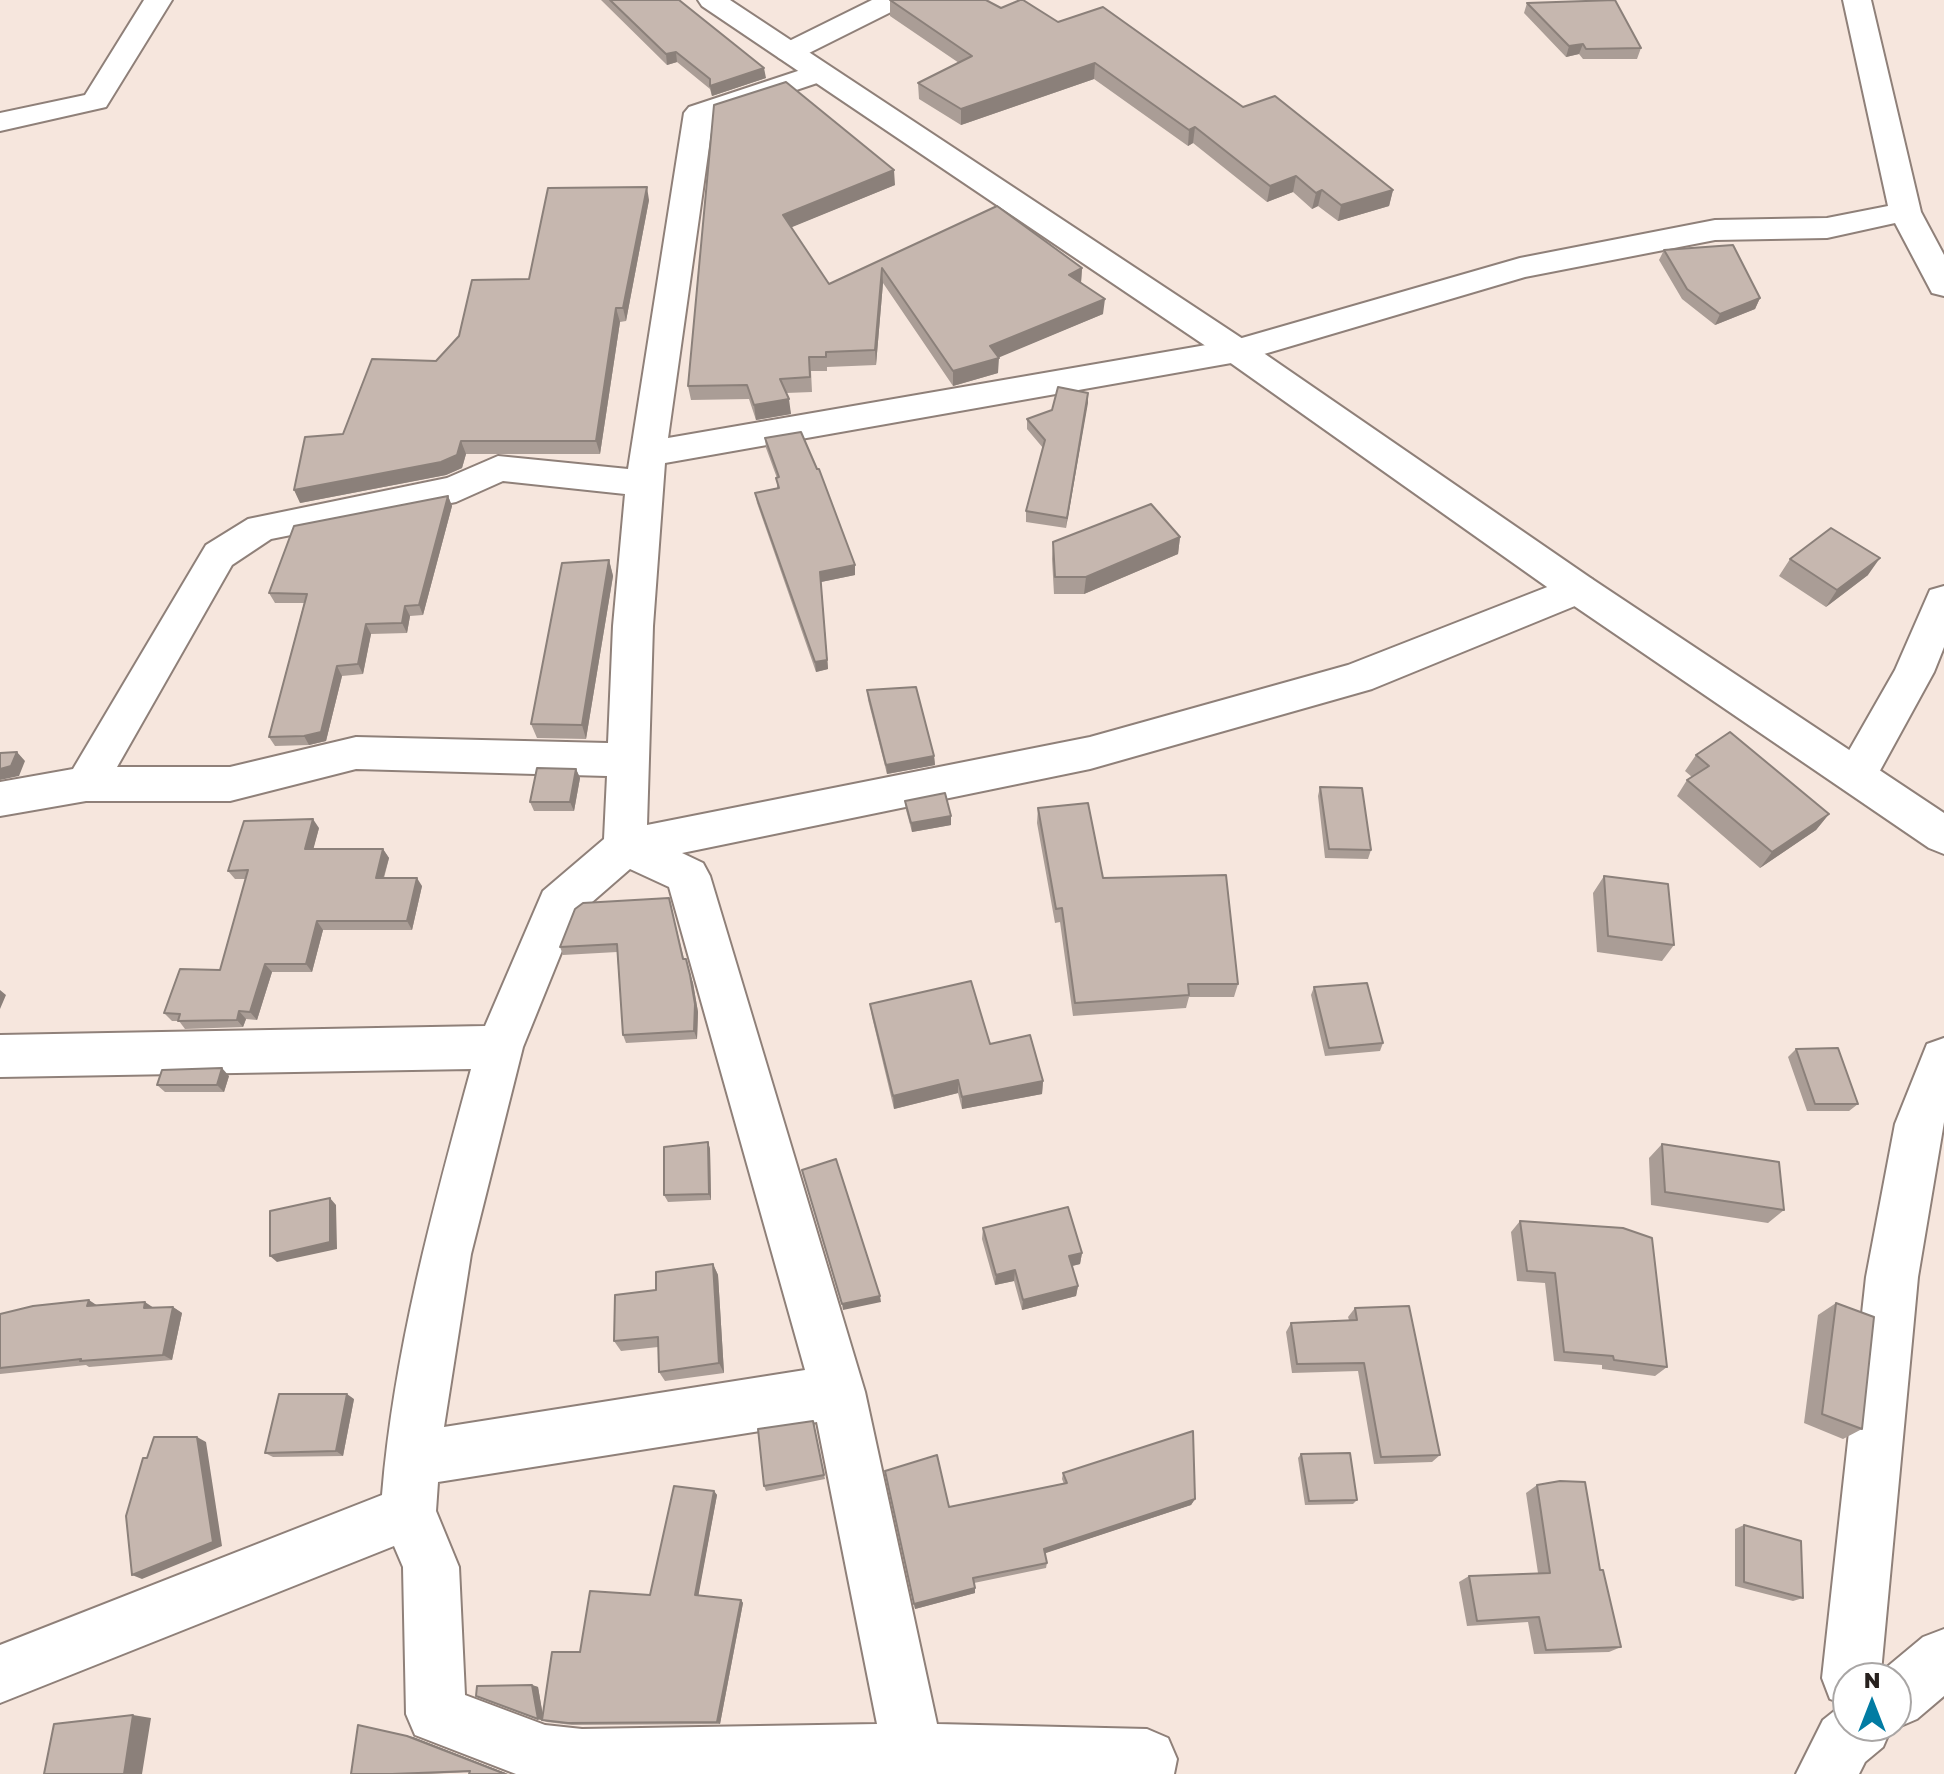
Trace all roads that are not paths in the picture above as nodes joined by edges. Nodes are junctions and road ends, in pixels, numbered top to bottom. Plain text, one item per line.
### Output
1 (158, 0) edge
2 (712, 0) edge
3 (893, 0) edge
4 (1857, 0) edge
5 (804, 62) junction
6 (0, 122) edge
7 (1905, 212) junction
8 (1944, 286) edge
9 (1237, 351) junction
10 (646, 469) junction
11 (1578, 589) junction
12 (1944, 600) edge
13 (627, 760) junction
14 (1856, 775) junction
15 (86, 784) junction
16 (0, 799) edge
17 (1944, 836) edge
18 (625, 847) junction
19 (500, 1047) junction
20 (0, 1056) edge
21 (1944, 1059) edge
22 (838, 1392) junction
23 (410, 1486) junction
24 (1944, 1658) edge
25 (1853, 1662) edge
26 (0, 1674) edge
27 (1912, 1685) edge
28 (913, 1754) junction
29 (584, 1767) edge
30 (1144, 1774) edge

1 - 6 street
2 - 5 street
3 - 5 street
4 - 7 street
5 - 9 street
5 - 10 street
7 - 8 street
7 - 9 street
9 - 10 street
9 - 11 street
10 - 13 street
10 - 15 street
11 - 14 street
11 - 18 street
12 - 14 street
13 - 15 street
13 - 18 street
14 - 17 street
15 - 16 street
18 - 19 street
18 - 22 street
19 - 20 street
19 - 23 street
21 - 25 street
22 - 23 street
22 - 28 street
23 - 26 street
23 - 29 street
24 - 27 street
28 - 29 street
28 - 30 street

